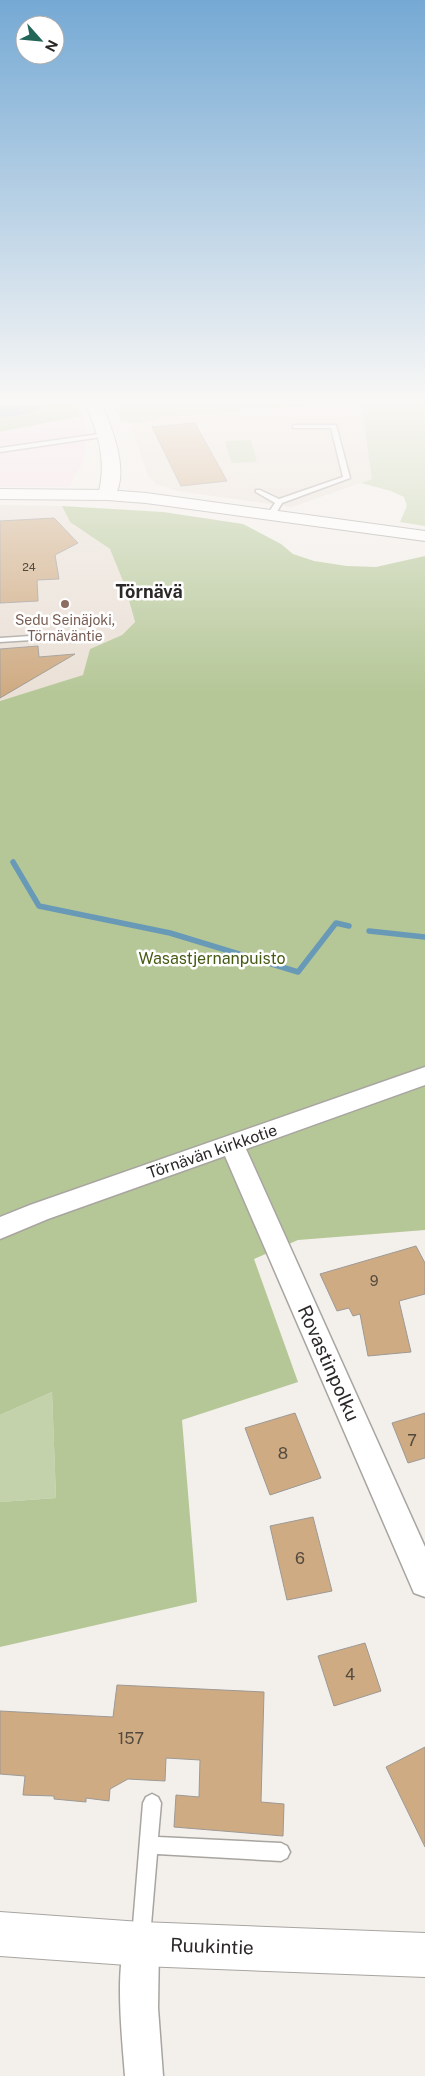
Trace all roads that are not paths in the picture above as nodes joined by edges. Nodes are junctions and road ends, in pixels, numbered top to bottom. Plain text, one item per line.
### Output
1 (166, 500) edge
2 (266, 500) edge
3 (296, 500) edge
4 (275, 509) junction
5 (425, 536) edge
6 (92, 634) dead end
7 (0, 640) edge
8 (425, 1076) edge
9 (232, 1144) junction
10 (0, 1228) edge
11 (425, 1582) edge
12 (152, 1803) dead end
13 (148, 1845) junction
14 (281, 1852) dead end
15 (0, 1934) edge
16 (141, 1944) junction
17 (425, 1955) edge
18 (144, 2076) edge

1 - 4 main road
2 - 4 lane
3 - 4 lane
4 - 5 main road
6 - 7 lane
8 - 9 street, Törnävän kirkkotie
9 - 10 street, Törnävän kirkkotie
9 - 11 street, Rovastinpolku
12 - 13 lane
13 - 14 lane
13 - 16 lane
15 - 16 main road, Ruukintie
16 - 17 main road, Ruukintie
16 - 18 street

